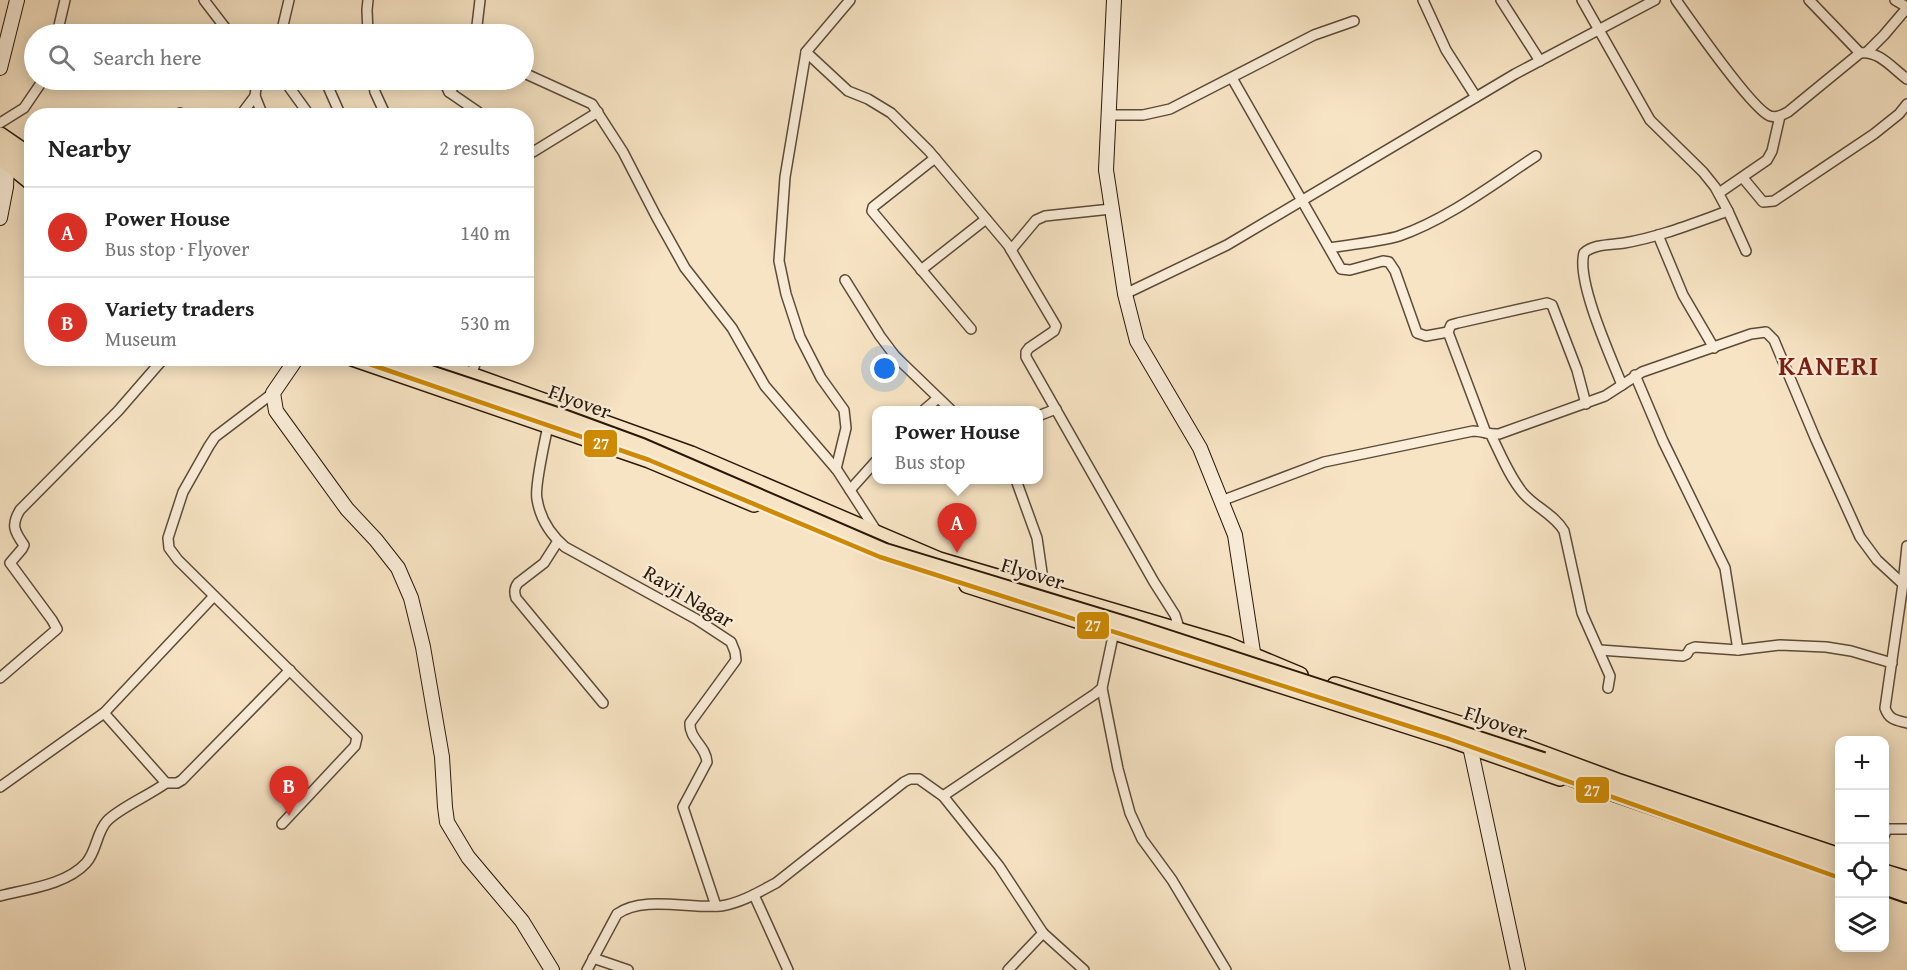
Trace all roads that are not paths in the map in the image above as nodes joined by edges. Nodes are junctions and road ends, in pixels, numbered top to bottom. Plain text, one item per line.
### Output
1 (17, 0) edge
2 (65, 0) edge
3 (204, 0) edge
4 (289, 0) edge
5 (368, 0) edge
6 (480, 0) edge
7 (850, 0) edge
8 (1114, 0) edge
9 (1423, 0) edge
10 (1501, 0) edge
11 (1582, 0) edge
12 (1655, 0) edge
13 (1676, 0) edge
14 (1809, 0) edge
15 (1895, 0) edge
16 (1907, 7) edge
17 (1354, 21) dead end
18 (59, 24) edge
19 (222, 24) edge
20 (283, 24) edge
21 (368, 24) edge
22 (477, 24) edge
23 (1600, 29) junction
24 (806, 51) junction
25 (1864, 52) junction
26 (1540, 61) junction
27 (0, 68) edge
28 (534, 78) edge
29 (1232, 78) junction
30 (1907, 79) edge
31 (36, 90) edge
32 (255, 90) edge
33 (291, 90) edge
34 (329, 90) edge
35 (375, 90) edge
36 (449, 92) edge
37 (255, 96) junction
38 (1476, 97) junction
39 (1907, 104) edge
40 (24, 108) edge
41 (24, 108) edge
42 (246, 108) edge
43 (260, 108) edge
44 (304, 108) edge
45 (337, 108) edge
46 (382, 108) edge
47 (472, 108) edge
48 (598, 112) junction
49 (1108, 115) junction
50 (1780, 116) junction
51 (0, 123) edge
52 (0, 135) edge
53 (0, 147) edge
54 (534, 151) edge
55 (24, 152) edge
56 (1536, 156) dead end
57 (935, 158) junction
58 (4, 160) edge
59 (24, 164) edge
60 (24, 176) edge
61 (1743, 178) junction
62 (1719, 193) junction
63 (1303, 200) junction
64 (1111, 209) junction
65 (1728, 211) junction
66 (0, 218) edge
67 (986, 219) junction
68 (1658, 235) junction
69 (1330, 248) junction
70 (1011, 250) junction
71 (1746, 251) dead end
72 (921, 270) junction
73 (845, 280) dead end
74 (1125, 294) junction
75 (971, 329) dead end
76 (1448, 332) junction
77 (1714, 348) junction
78 (157, 366) edge
79 (292, 366) edge
80 (375, 366) edge
81 (406, 366) edge
82 (441, 366) edge
83 (474, 366) edge
84 (471, 375) junction
85 (1635, 375) junction
86 (1622, 385) junction
87 (273, 393) junction
88 (465, 397) junction
89 (938, 398) junction
90 (552, 404) junction
91 (1586, 404) junction
92 (929, 406) edge
93 (946, 406) edge
94 (1056, 409) junction
95 (1043, 414) edge
96 (548, 425) junction
97 (1489, 434) junction
98 (872, 465) edge
99 (836, 469) junction
100 (1017, 484) edge
101 (850, 490) junction
102 (1221, 501) junction
103 (878, 534) junction
104 (558, 541) junction
105 (1907, 546) edge
106 (873, 554) junction
107 (1903, 584) junction
108 (1045, 591) junction
109 (214, 596) junction
110 (1045, 610) junction
111 (1118, 613) junction
112 (1114, 632) junction
113 (1181, 632) junction
114 (1599, 650) junction
115 (1737, 650) junction
116 (1181, 654) junction
117 (1254, 656) junction
118 (1892, 663) junction
119 (290, 670) junction
120 (0, 678) edge
121 (1257, 678) junction
122 (1102, 688) junction
123 (1608, 688) dead end
124 (603, 703) dead end
125 (104, 713) junction
126 (1907, 723) edge
127 (1467, 726) junction
128 (1469, 746) junction
129 (1544, 761) junction
130 (166, 783) junction
131 (0, 787) edge
132 (943, 796) junction
133 (282, 824) dead end
134 (1889, 829) edge
135 (1907, 830) edge
136 (1835, 855) edge
137 (1835, 863) edge
138 (1835, 869) edge
139 (1889, 874) edge
140 (1835, 877) edge
141 (1907, 879) edge
142 (1889, 881) edge
143 (1907, 887) edge
144 (1889, 888) edge
145 (1907, 894) edge
146 (754, 895) junction
147 (0, 896) edge
148 (1889, 896) edge
149 (1907, 901) edge
150 (716, 906) junction
151 (1043, 933) junction
152 (593, 958) junction
153 (552, 970) edge
154 (587, 970) edge
155 (628, 970) edge
156 (788, 970) edge
157 (1008, 970) edge
158 (1084, 970) edge
159 (1226, 970) edge
160 (1518, 970) edge

1 - 27 street
2 - 18 street
3 - 19 street
4 - 20 street
5 - 21 street
6 - 22 street
7 - 24 street
8 - 49 street
9 - 38 street
10 - 26 street
11 - 23 street
12 - 23 street
13 - 50 street
14 - 25 street
15 - 16 street
16 - 25 street
17 - 29 street
23 - 26 street
23 - 62 street
24 - 57 street
24 - 99 street
25 - 30 street
25 - 50 street
26 - 38 street
28 - 48 street
29 - 49 street
29 - 63 street
31 - 40 street
32 - 37 street
33 - 44 street
34 - 45 street
35 - 46 street
36 - 47 street
37 - 42 street
37 - 43 street
38 - 63 street
39 - 61 street
41 - 51 street
48 - 54 street
48 - 99 street
49 - 64 street
50 - 61 street
52 - 55 main road
53 - 59 highway
56 - 69 street
57 - 67 street
57 - 72 street
58 - 60 main road
58 - 66 street
61 - 62 street
62 - 65 street
63 - 69 street
63 - 74 street
64 - 70 street
64 - 74 street
65 - 68 street
65 - 71 street
67 - 70 street
67 - 72 street
68 - 77 street
68 - 86 street
69 - 76 street
70 - 94 street
72 - 75 street
73 - 89 street
74 - 102 street
76 - 91 street
76 - 97 street
77 - 85 street
77 - 107 street
78 - 120 street
79 - 87 street
80 - 88 main road
81 - 129 highway, Flyover, bridge
82 - 84 main road
83 - 84 street
84 - 88 street
84 - 90 main road
85 - 86 street
85 - 115 street
86 - 91 street
87 - 109 street
87 - 153 street
88 - 96 main road
89 - 92 street
89 - 93 street
90 - 96 street, Ravji Nagar
90 - 103 main road
91 - 97 street
94 - 95 street
94 - 113 street
96 - 104 street, Ravji Nagar
96 - 106 main road
97 - 102 street
97 - 114 street
98 - 101 street
99 - 101 street
100 - 108 street
101 - 103 street
102 - 117 street
103 - 106 street
103 - 108 main road
104 - 124 street
104 - 150 street, Ravji Nagar
105 - 107 street
106 - 110 main road
107 - 118 street
108 - 110 street
108 - 111 main road
109 - 119 street
109 - 125 street
110 - 112 main road
111 - 112 street
111 - 113 main road
112 - 116 main road
112 - 122 street
113 - 116 street
113 - 117 main road
114 - 115 street
114 - 123 street
115 - 118 street
116 - 121 main road
117 - 121 street
117 - 127 main road
118 - 126 street
119 - 130 street
119 - 133 street
121 - 128 main road
122 - 132 street
122 - 159 street
125 - 130 street
125 - 131 street
127 - 128 street
127 - 136 main road
128 - 140 main road
128 - 160 street
129 - 137 highway, Flyover
129 - 138 highway, Flyover
130 - 147 street
132 - 146 street
132 - 151 street
134 - 135 street
139 - 141 main road
142 - 143 highway
144 - 145 highway
146 - 150 street
146 - 156 street
148 - 149 main road
150 - 152 street
151 - 157 street
151 - 158 street
152 - 154 street
152 - 155 street

